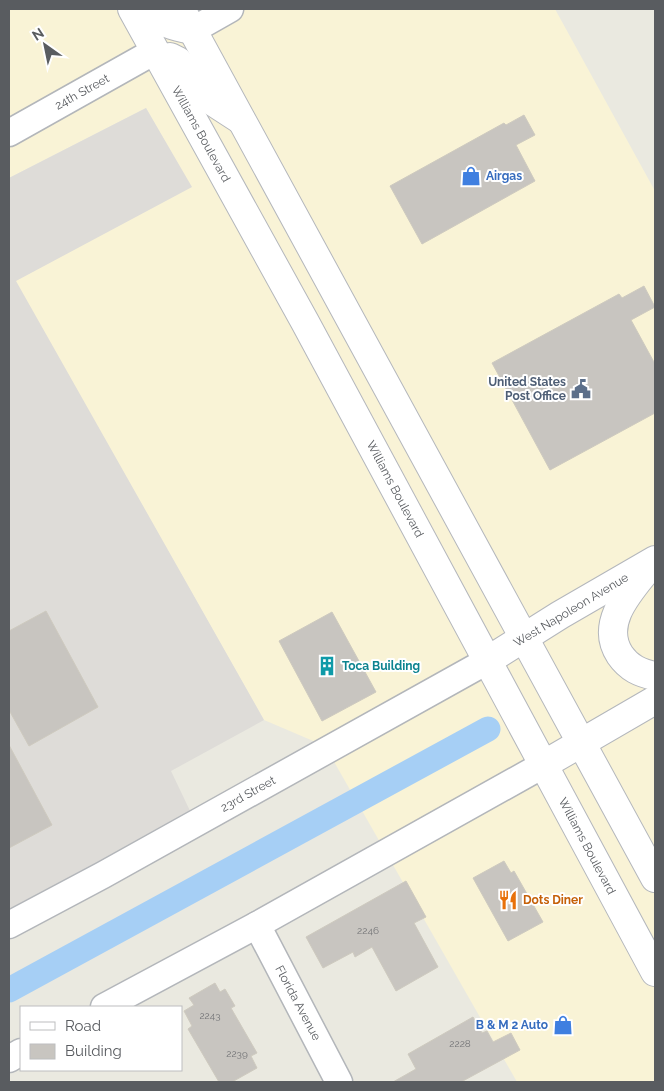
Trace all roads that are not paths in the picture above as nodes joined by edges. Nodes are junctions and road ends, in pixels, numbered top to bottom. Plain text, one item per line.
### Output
1 (132, 9) edge
2 (150, 9) edge
3 (230, 9) edge
4 (187, 19) edge
5 (154, 51) junction
6 (242, 121) junction
7 (9, 133) edge
8 (655, 560) edge
9 (524, 638) junction
10 (487, 661) junction
11 (655, 676) edge
12 (655, 700) edge
13 (581, 742) junction
14 (543, 765) junction
15 (655, 878) edge
16 (256, 924) junction
17 (9, 925) edge
18 (655, 972) edge
19 (106, 1006) edge
20 (20, 1053) edge
21 (9, 1059) edge
22 (339, 1082) edge

1 - 5 main road, Williams Boulevard
2 - 4 main road
3 - 4 street
4 - 6 main road
5 - 6 main road
5 - 7 street, 24th Street
5 - 10 main road, Williams Boulevard
6 - 9 main road
8 - 9 main road, West Napoleon Avenue
8 - 11 main road
9 - 10 main road, West Napoleon Avenue
9 - 13 main road
10 - 14 main road, Williams Boulevard
10 - 17 street, 23rd Street
12 - 13 main road
13 - 14 main road
13 - 15 main road
14 - 16 street
14 - 18 main road, Williams Boulevard
16 - 19 street
16 - 22 street, Florida Avenue
20 - 21 street

